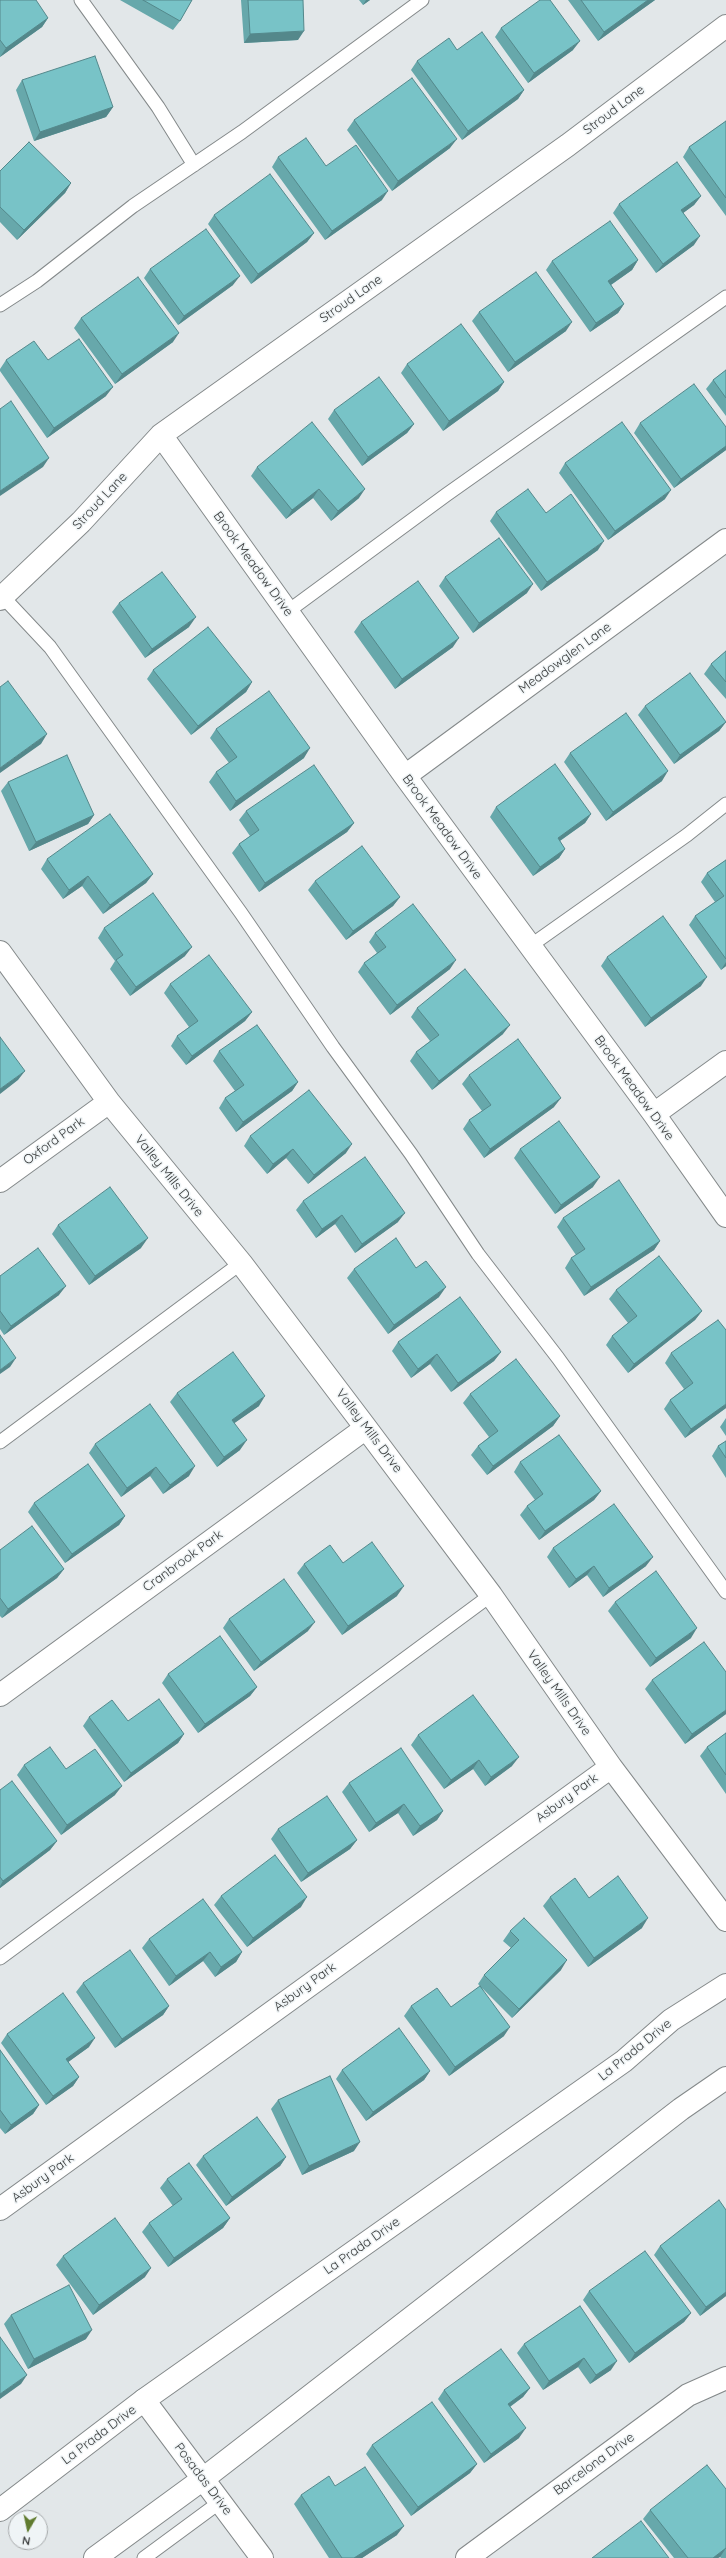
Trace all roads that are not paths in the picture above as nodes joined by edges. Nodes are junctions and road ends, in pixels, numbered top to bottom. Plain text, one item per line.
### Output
1 (81, 0) edge
2 (422, 0) edge
3 (726, 26) edge
4 (194, 165) junction
5 (726, 297) edge
6 (0, 305) edge
7 (160, 435) junction
8 (726, 540) edge
9 (2, 598) edge
10 (287, 612) junction
11 (405, 776) junction
12 (726, 804) edge
13 (530, 946) junction
14 (0, 952) edge
15 (726, 1062) edge
16 (109, 1102) junction
17 (654, 1114) junction
18 (0, 1181) edge
19 (726, 1216) edge
20 (241, 1263) junction
21 (366, 1428) junction
22 (0, 1442) edge
23 (726, 1592) edge
24 (491, 1595) junction
25 (0, 1695) edge
26 (611, 1767) junction
27 (726, 1920) edge
28 (0, 1958) edge
29 (726, 1985) edge
30 (726, 2078) edge
31 (0, 2209) edge
32 (726, 2378) edge
33 (144, 2400) junction
34 (203, 2478) junction
35 (220, 2502) junction
36 (0, 2510) edge
37 (95, 2558) edge
38 (144, 2558) edge
39 (262, 2558) edge
40 (467, 2558) edge

1 - 4 lane
2 - 4 lane
3 - 7 street, Stroud Lane
4 - 6 lane
5 - 10 lane
7 - 9 street, Stroud Lane
7 - 10 street, Brook Meadow Drive
8 - 11 street, Meadowglen Lane
9 - 23 lane
10 - 11 street, Brook Meadow Drive
11 - 13 street, Brook Meadow Drive
12 - 13 lane
13 - 17 street, Brook Meadow Drive
14 - 16 street, Valley Mills Drive
15 - 17 street
16 - 18 street, Oxford Park
16 - 20 street, Valley Mills Drive
17 - 19 street, Brook Meadow Drive
20 - 21 street, Valley Mills Drive
20 - 22 lane
21 - 24 street, Valley Mills Drive
21 - 25 street, Cranbrook Park
24 - 26 street, Valley Mills Drive
24 - 28 lane
26 - 27 street, Valley Mills Drive
26 - 31 street, Asbury Park
29 - 33 street, La Prada Drive
30 - 34 street
32 - 40 street, Barcelona Drive
33 - 34 street, Posadas Drive
33 - 36 street, La Prada Drive
34 - 35 street, Posadas Drive
34 - 37 street
35 - 38 lane
35 - 39 street, Posadas Drive

